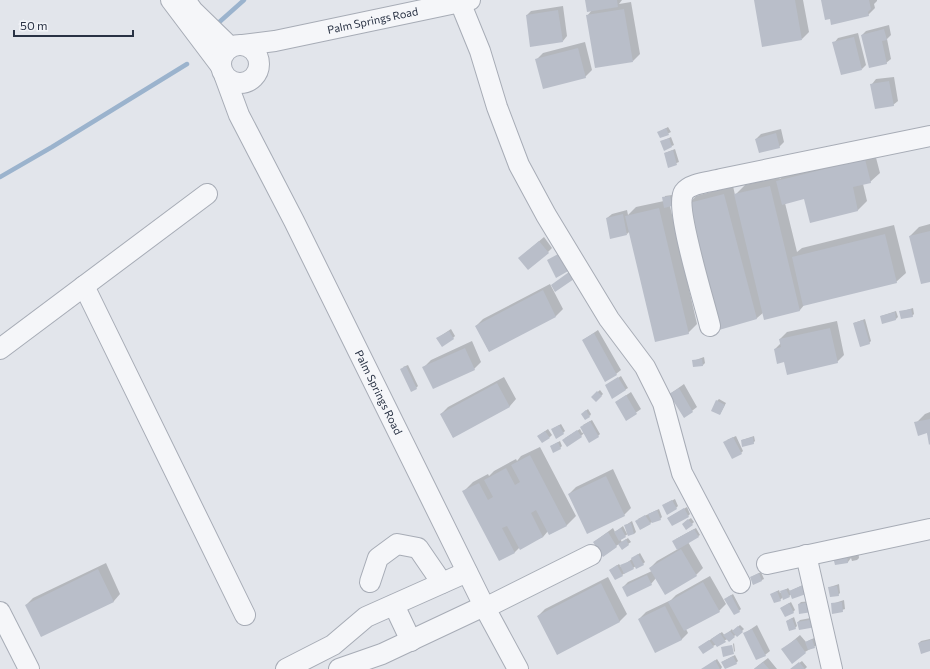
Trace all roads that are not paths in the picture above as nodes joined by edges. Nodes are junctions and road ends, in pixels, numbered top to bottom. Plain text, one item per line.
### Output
1 (171, 0) edge
2 (185, 0) edge
3 (465, 1) edge
4 (275, 41) junction
5 (236, 46) junction
6 (223, 71) junction
7 (254, 73) junction
8 (238, 115) junction
9 (930, 136) edge
10 (207, 194) dead end
11 (84, 286) junction
12 (710, 326) dead end
13 (0, 349) edge
14 (930, 529) edge
15 (591, 555) dead end
16 (806, 555) junction
17 (766, 564) dead end
18 (467, 572) junction
19 (370, 582) dead end
20 (442, 583) junction
21 (740, 583) dead end
22 (394, 605) junction
23 (485, 607) junction
24 (0, 612) edge
25 (245, 615) dead end
26 (410, 641) junction
27 (29, 669) edge
28 (286, 669) edge
29 (339, 669) edge
30 (518, 669) edge
31 (832, 669) edge

1 - 6 street, Palm Springs Road
2 - 5 street
3 - 4 street, Palm Springs Road
3 - 21 street
4 - 5 street, Palm Springs Road
4 - 7 street
5 - 6 street
5 - 7 street
6 - 7 street
6 - 8 street, Palm Springs Road
7 - 8 street
8 - 18 street, Palm Springs Road
9 - 12 street
10 - 11 street
11 - 13 street
11 - 25 street
14 - 16 street
15 - 23 street
16 - 17 street
16 - 31 street
18 - 20 street
18 - 23 street, Palm Springs Road
19 - 20 street
20 - 22 street
22 - 26 street
22 - 28 street
23 - 26 street
23 - 30 street, Palm Springs Road
24 - 27 street
26 - 29 street

